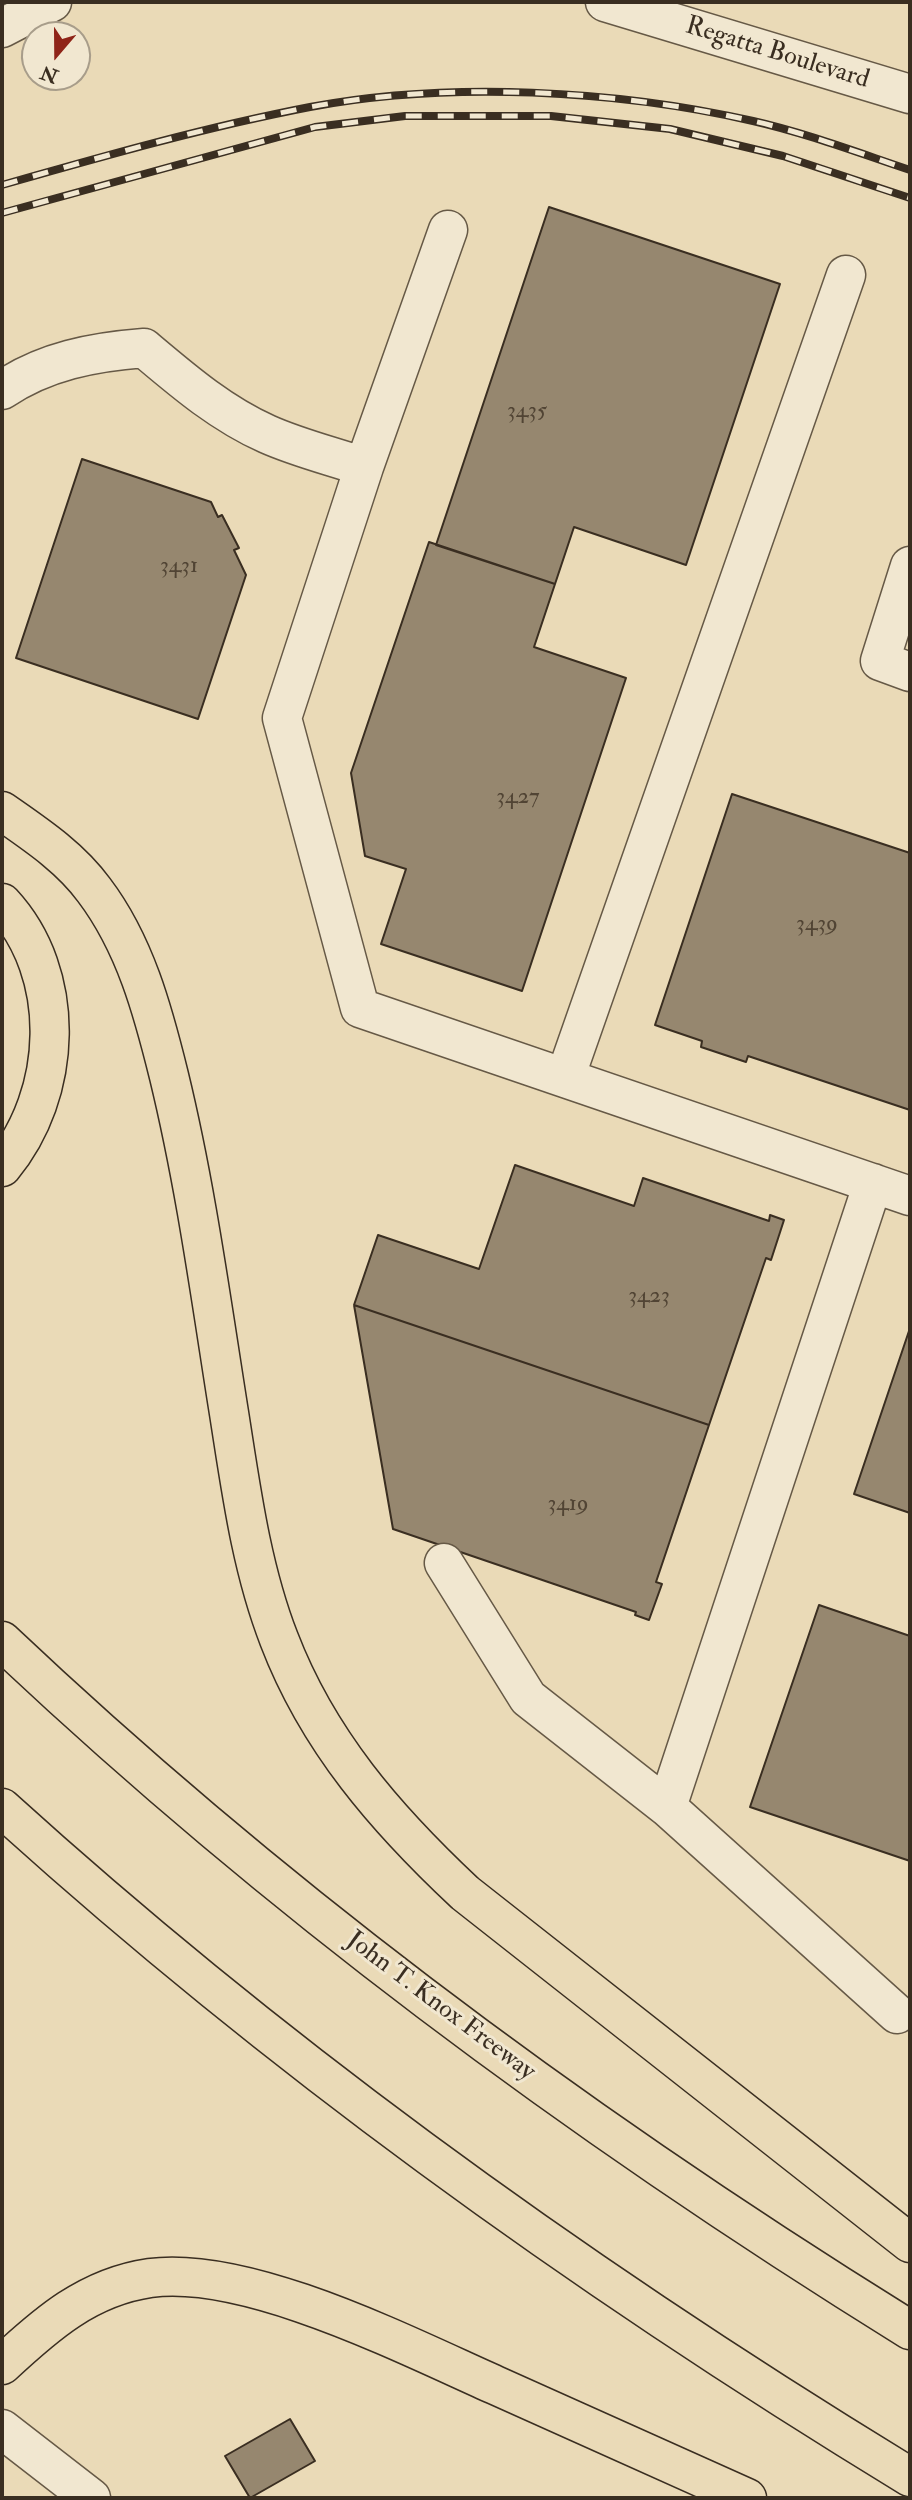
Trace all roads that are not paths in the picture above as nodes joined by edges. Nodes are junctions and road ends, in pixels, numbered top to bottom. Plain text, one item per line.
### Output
1 (52, 2) edge
2 (604, 2) edge
3 (2, 29) edge
4 (910, 93) edge
5 (448, 230) dead end
6 (846, 275) dead end
7 (2, 390) edge
8 (364, 467) junction
9 (910, 566) edge
10 (910, 672) edge
11 (2, 811) edge
12 (2, 903) edge
13 (565, 1078) junction
14 (2, 1167) edge
15 (873, 1183) junction
16 (910, 1196) edge
17 (443, 1563) dead end
18 (2, 1641) edge
19 (667, 1807) junction
20 (2, 1808) edge
21 (897, 2014) dead end
22 (910, 2243) edge
23 (910, 2330) edge
24 (2, 2365) edge
25 (2, 2429) edge
26 (910, 2477) edge
27 (91, 2498) edge
28 (747, 2498) edge

1 - 3 street
2 - 4 street, Regatta Boulevard
5 - 8 street
6 - 13 street
7 - 8 street
8 - 13 street
9 - 10 street
11 - 22 highway
12 - 14 highway
13 - 15 street
15 - 16 street
15 - 19 street
17 - 19 street
18 - 23 highway, John T. Knox Freeway
19 - 21 street
20 - 26 highway
24 - 28 highway
25 - 27 street

